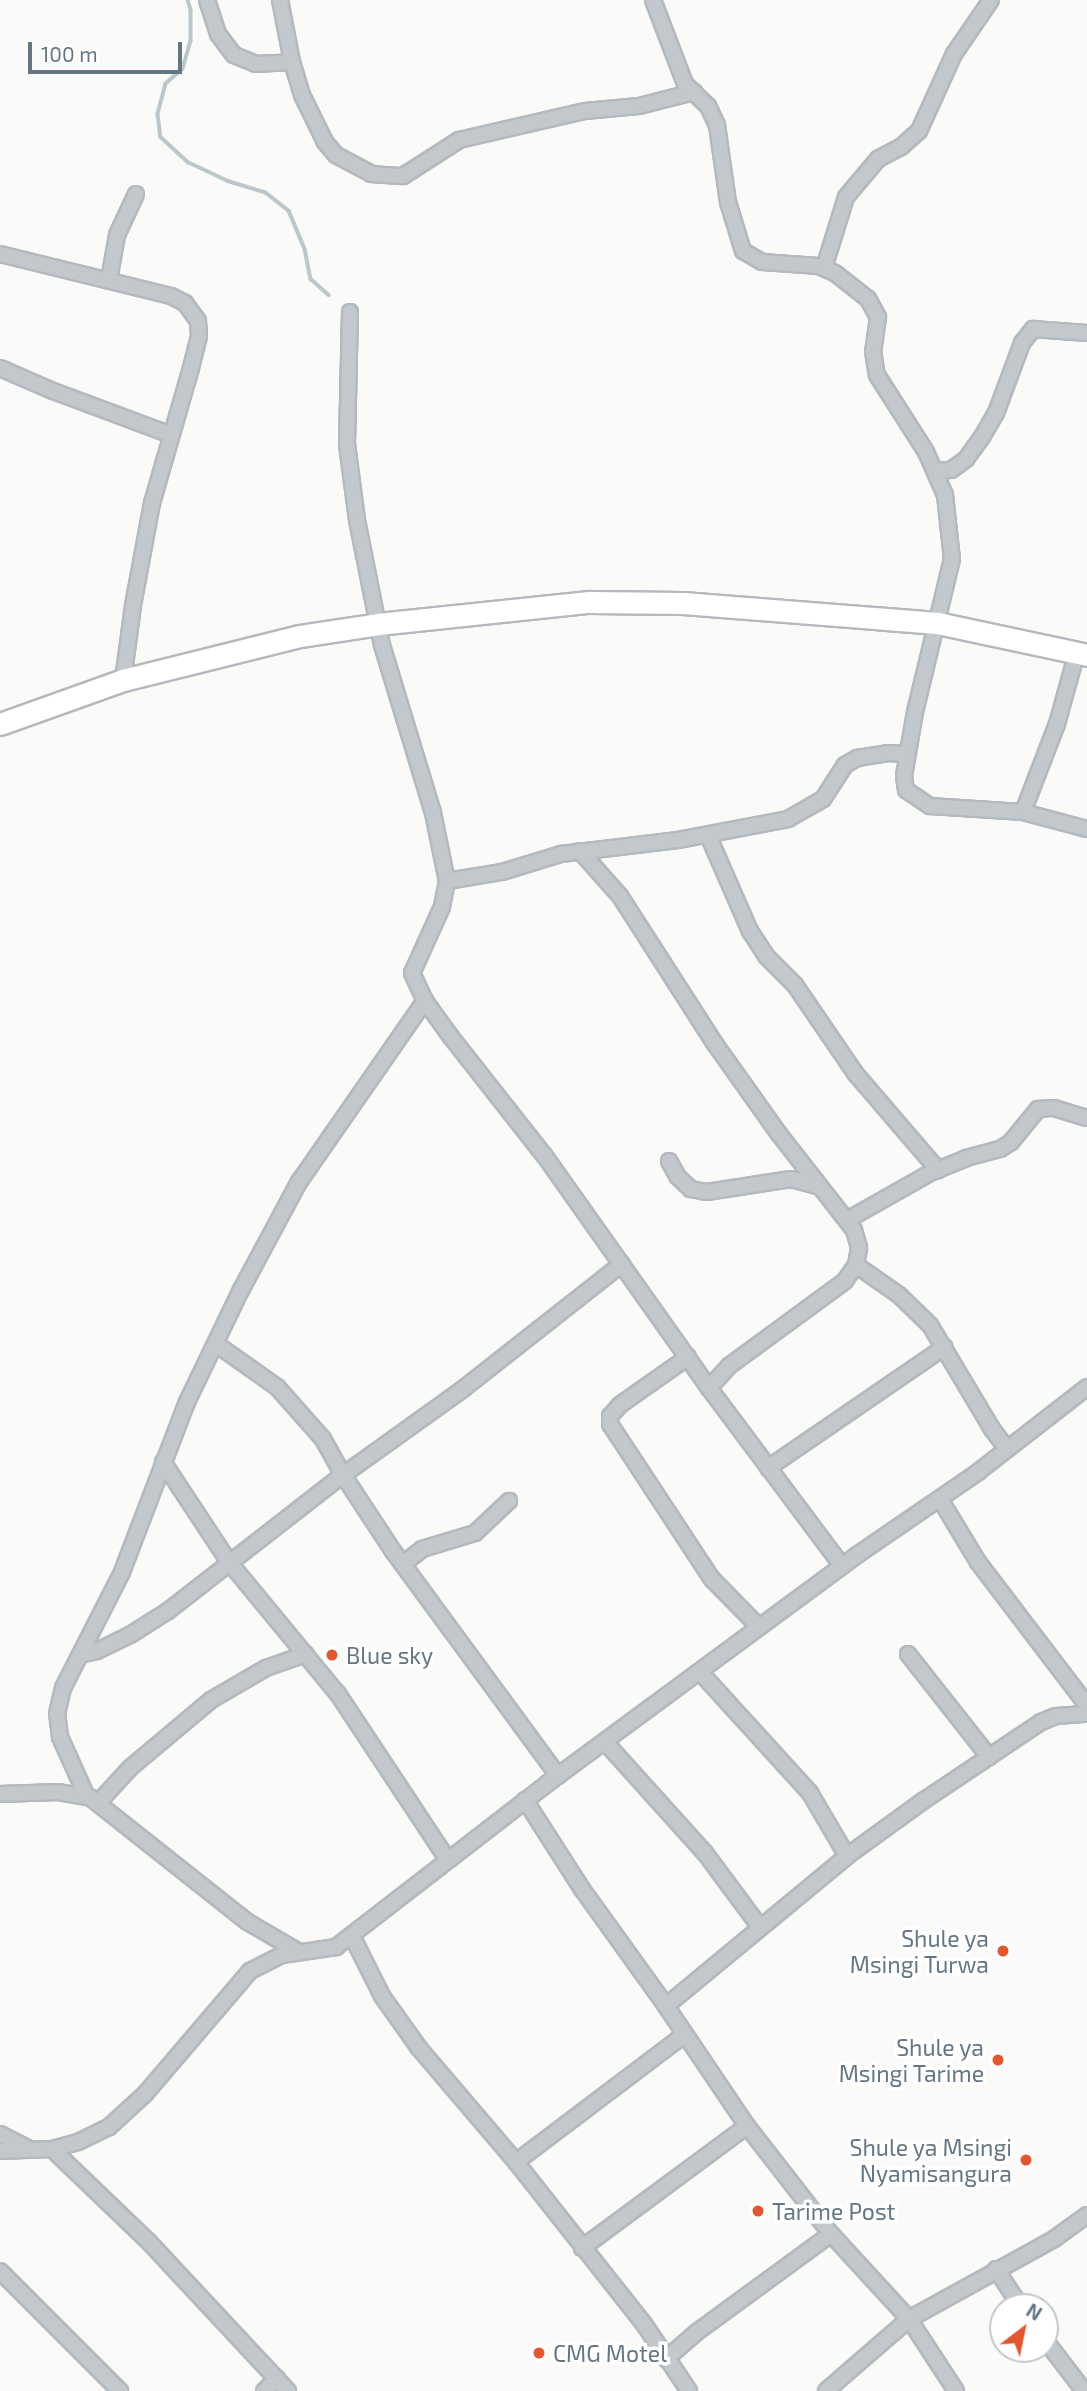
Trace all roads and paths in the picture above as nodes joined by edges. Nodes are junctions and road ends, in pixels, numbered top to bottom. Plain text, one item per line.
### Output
1 (208, 0) edge
2 (280, 0) edge
3 (653, 0) edge
4 (991, 0) edge
5 (292, 62) junction
6 (694, 92) junction
7 (136, 194) dead end
8 (0, 254) edge
9 (824, 268) junction
10 (109, 280) junction
11 (350, 312) dead end
12 (1087, 333) edge
13 (0, 368) edge
14 (171, 435) junction
15 (936, 471) junction
16 (378, 624) junction
17 (937, 624) junction
18 (1082, 654) edge
19 (123, 680) junction
20 (0, 724) edge
21 (907, 754) junction
22 (1023, 812) junction
23 (1087, 829) edge
24 (708, 835) junction
25 (580, 851) junction
26 (447, 881) junction
27 (425, 1001) junction
28 (1087, 1118) edge
29 (669, 1161) dead end
30 (938, 1170) junction
31 (818, 1186) junction
32 (847, 1220) junction
33 (622, 1264) junction
34 (856, 1265) junction
35 (216, 1344) junction
36 (945, 1347) junction
37 (688, 1357) junction
38 (1087, 1387) edge
39 (709, 1388) junction
40 (1007, 1450) junction
41 (163, 1462) junction
42 (768, 1468) junction
43 (343, 1475) junction
44 (940, 1499) junction
45 (509, 1501) dead end
46 (229, 1562) junction
47 (403, 1563) junction
48 (842, 1566) junction
49 (759, 1627) junction
50 (306, 1654) junction
51 (908, 1654) dead end
52 (80, 1655) junction
53 (701, 1672) junction
54 (1087, 1705) edge
55 (1087, 1714) edge
56 (605, 1742) junction
57 (989, 1757) junction
58 (558, 1776) junction
59 (0, 1794) edge
60 (93, 1799) junction
61 (526, 1800) junction
62 (847, 1856) junction
63 (448, 1860) junction
64 (760, 1927) junction
65 (352, 1936) junction
66 (300, 1952) junction
67 (666, 2006) junction
68 (684, 2035) junction
69 (747, 2126) junction
70 (0, 2134) edge
71 (52, 2149) junction
72 (32, 2150) junction
73 (0, 2151) edge
74 (516, 2162) junction
75 (1084, 2223) edge
76 (831, 2234) junction
77 (582, 2248) junction
78 (996, 2269) junction
79 (0, 2271) edge
80 (1012, 2293) edge
81 (909, 2319) junction
82 (1059, 2358) edge
83 (666, 2359) junction
84 (277, 2379) junction
85 (120, 2391) edge
86 (264, 2391) edge
87 (288, 2391) edge
88 (689, 2391) edge
89 (826, 2391) edge
90 (956, 2391) edge
91 (1084, 2391) edge

1 - 5 street
2 - 5 street
3 - 6 street
4 - 9 street
5 - 6 street
6 - 9 street
7 - 10 street
8 - 10 street
9 - 15 street
10 - 14 street
11 - 16 street
12 - 15 street
13 - 14 street
14 - 19 street
15 - 17 street
16 - 17 highway
16 - 19 highway
16 - 26 street
17 - 18 highway
17 - 21 street
18 - 22 street
19 - 20 highway
21 - 22 street
21 - 24 street
22 - 23 street
24 - 25 street
24 - 30 street
25 - 26 street
25 - 31 street
26 - 27 street
27 - 33 street
27 - 35 street
28 - 30 street
29 - 31 street
30 - 32 street
31 - 32 street
32 - 34 street
33 - 37 street
33 - 43 street
34 - 36 street
34 - 39 street
35 - 41 street
35 - 43 street
36 - 40 street
36 - 42 street
37 - 39 street
37 - 49 street
38 - 40 street
39 - 42 street
40 - 44 street
41 - 46 street
41 - 52 street
42 - 48 street
43 - 46 street
43 - 47 street
44 - 48 street
44 - 54 street
45 - 47 street
46 - 50 street
46 - 52 street
47 - 58 street
48 - 49 street
49 - 53 street
50 - 60 street
50 - 63 street
51 - 57 street
52 - 60 street
53 - 56 street
53 - 62 street
55 - 57 street
56 - 58 street
56 - 64 street
57 - 62 street
58 - 61 street
59 - 60 street
60 - 66 street
61 - 63 street
61 - 67 street
62 - 64 street
63 - 65 street
64 - 67 street
65 - 66 street
65 - 74 street
66 - 71 street
67 - 68 street
68 - 69 street
68 - 74 street
69 - 76 street
69 - 77 street
70 - 72 street
71 - 72 street
71 - 84 street
72 - 73 street
74 - 77 street
75 - 78 street
76 - 81 street
76 - 83 street
77 - 83 street
78 - 80 street
78 - 81 street
79 - 85 street
81 - 89 street
81 - 90 street
82 - 91 street
83 - 88 street
84 - 86 street
84 - 87 street

